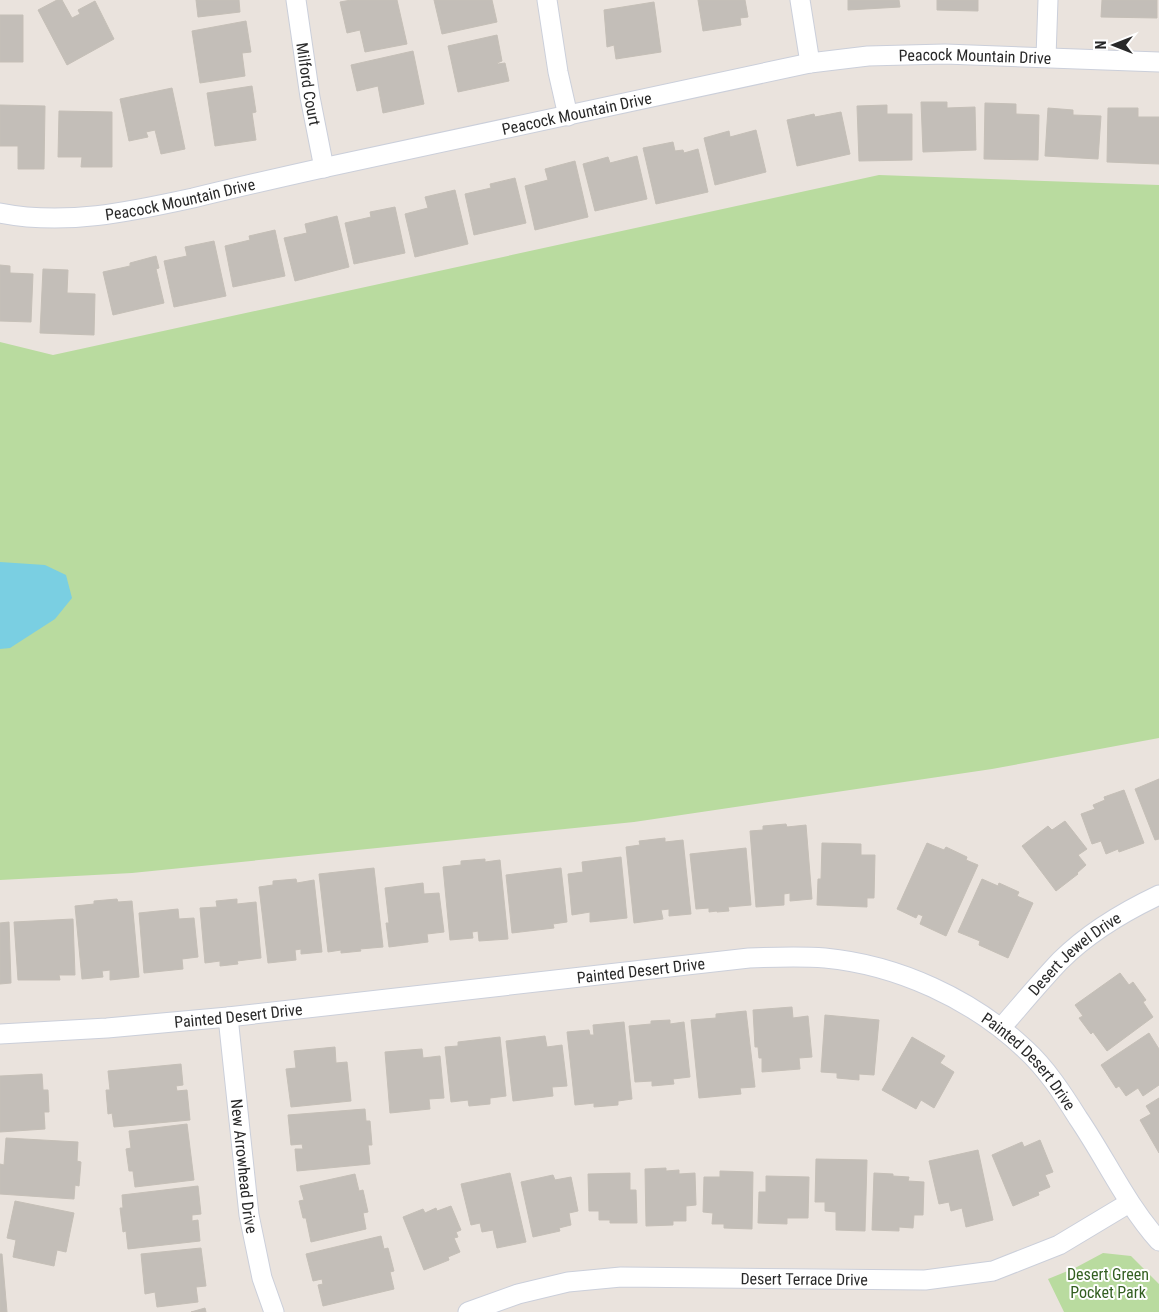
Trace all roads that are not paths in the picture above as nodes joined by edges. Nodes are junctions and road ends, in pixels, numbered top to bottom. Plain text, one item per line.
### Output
1 (296, 0) edge
2 (547, 0) edge
3 (800, 0) edge
4 (1048, 0) edge
5 (1046, 57) junction
6 (1159, 62) edge
7 (810, 63) junction
8 (568, 116) junction
9 (324, 168) junction
10 (0, 213) edge
11 (1159, 895) edge
12 (228, 1017) junction
13 (1001, 1028) junction
14 (0, 1034) edge
15 (1129, 1203) junction
16 (1159, 1241) edge
17 (274, 1312) edge
18 (468, 1312) edge

1 - 9 street, Milford Court
2 - 8 street
3 - 7 street
4 - 5 street
5 - 6 street, Peacock Mountain Drive
5 - 7 street, Peacock Mountain Drive
7 - 8 street, Peacock Mountain Drive
8 - 9 street, Peacock Mountain Drive
9 - 10 street, Peacock Mountain Drive
11 - 13 street, Desert Jewel Drive
12 - 13 street, Painted Desert Drive
12 - 14 street, Painted Desert Drive
12 - 17 street, New Arrowhead Drive
13 - 15 street, Painted Desert Drive
15 - 16 street, Painted Desert Drive
15 - 18 street, Desert Terrace Drive

